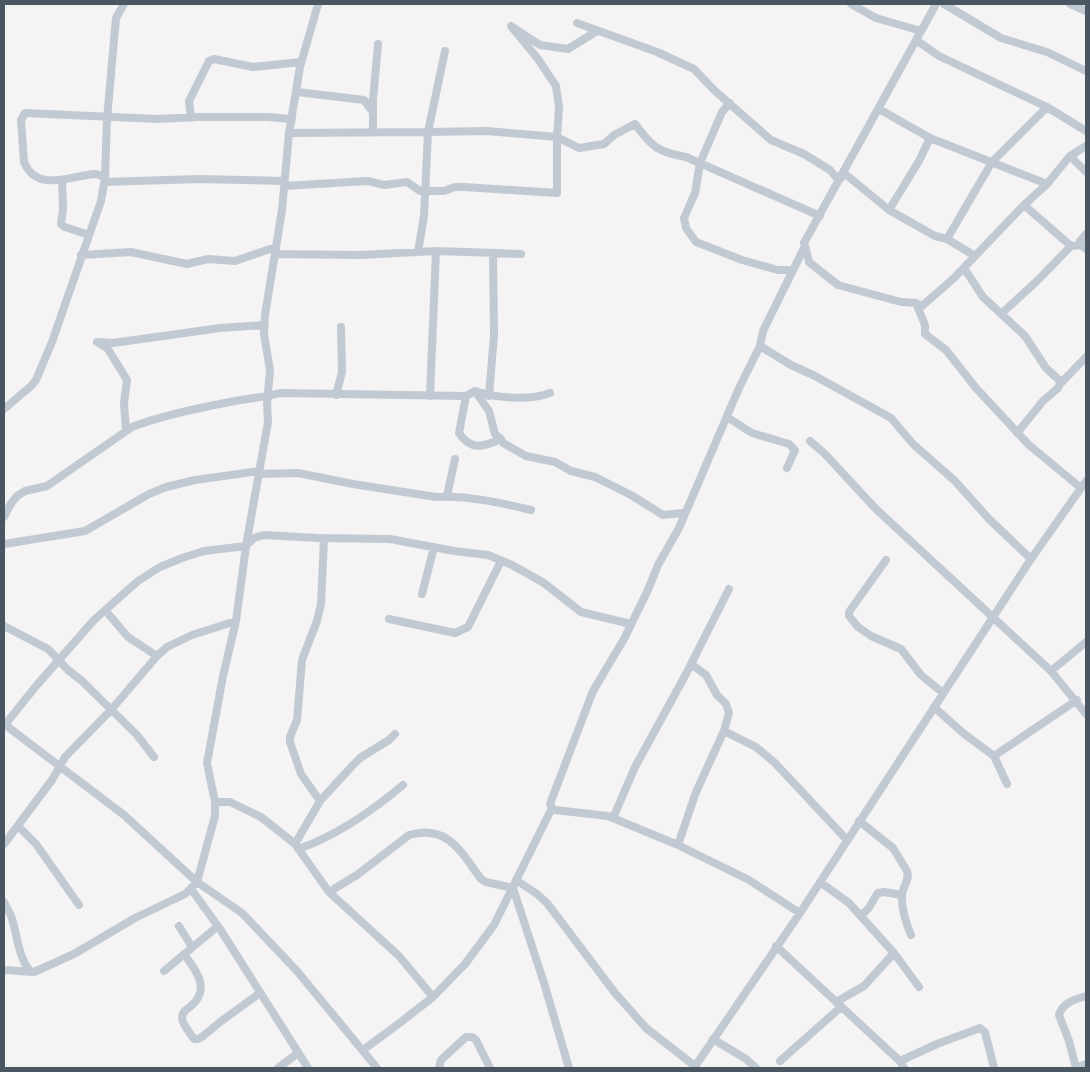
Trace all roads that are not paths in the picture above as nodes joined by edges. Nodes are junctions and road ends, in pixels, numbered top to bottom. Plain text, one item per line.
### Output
1 (124, 4) edge
2 (318, 4) edge
3 (851, 4) edge
4 (936, 4) edge
5 (944, 4) edge
6 (1070, 4) edge
7 (1086, 11) edge
8 (577, 23) dead end
9 (597, 31) junction
10 (920, 31) junction
11 (916, 40) junction
12 (378, 44) dead end
13 (445, 51) dead end
14 (301, 62) junction
15 (1086, 71) edge
16 (297, 92) junction
17 (730, 103) junction
18 (1047, 108) junction
19 (879, 109) junction
20 (373, 112) junction
21 (108, 116) junction
22 (191, 118) junction
23 (292, 119) junction
24 (1086, 131) edge
25 (289, 132) junction
26 (373, 132) junction
27 (428, 132) junction
28 (557, 137) junction
29 (930, 138) junction
30 (1086, 146) edge
31 (1070, 156) junction
32 (992, 162) junction
33 (700, 163) junction
34 (1086, 172) edge
35 (843, 176) junction
36 (62, 180) junction
37 (105, 180) junction
38 (284, 183) junction
39 (1047, 184) junction
40 (425, 191) junction
41 (1024, 205) junction
42 (889, 210) junction
43 (820, 216) junction
44 (1086, 234) edge
45 (88, 235) junction
46 (947, 239) junction
47 (805, 246) junction
48 (1071, 246) junction
49 (1084, 248) edge
50 (275, 251) junction
51 (436, 251) junction
52 (418, 252) junction
53 (493, 253) junction
54 (521, 254) dead end
55 (82, 255) junction
56 (975, 256) junction
57 (964, 268) junction
58 (793, 270) junction
59 (916, 303) junction
60 (1001, 314) junction
61 (264, 325) junction
62 (342, 326) dead end
63 (760, 346) junction
64 (1086, 358) edge
65 (1060, 384) junction
66 (475, 391) junction
67 (550, 393) dead end
68 (336, 395) junction
69 (430, 396) junction
70 (466, 396) junction
71 (489, 396) junction
72 (267, 398) junction
73 (4, 409) edge
74 (727, 417) junction
75 (126, 431) junction
76 (1017, 433) junction
77 (501, 438) junction
78 (810, 441) dead end
79 (455, 459) dead end
80 (787, 468) dead end
81 (259, 472) junction
82 (1086, 481) edge
83 (1081, 488) junction
84 (447, 496) junction
85 (531, 510) dead end
86 (684, 513) junction
87 (4, 517) edge
88 (324, 538) junction
89 (4, 544) edge
90 (246, 546) junction
91 (434, 547) junction
92 (886, 560) dead end
93 (1031, 560) junction
94 (501, 561) junction
95 (729, 589) dead end
96 (422, 594) dead end
97 (105, 610) junction
98 (995, 617) junction
99 (389, 619) dead end
100 (236, 621) junction
101 (631, 624) junction
102 (4, 626) edge
103 (1086, 642) edge
104 (157, 656) junction
105 (60, 660) junction
106 (691, 664) junction
107 (1051, 671) junction
108 (943, 693) junction
109 (1077, 700) junction
110 (934, 707) junction
111 (111, 710) junction
112 (1086, 714) edge
113 (4, 725) edge
114 (724, 731) junction
115 (395, 734) dead end
116 (994, 756) junction
117 (154, 757) dead end
118 (60, 766) junction
119 (1007, 784) dead end
120 (403, 785) dead end
121 (320, 801) junction
122 (215, 802) junction
123 (552, 808) junction
124 (613, 818) junction
125 (859, 821) junction
126 (18, 826) junction
127 (847, 840) junction
128 (4, 844) edge
129 (678, 845) junction
130 (296, 846) junction
131 (197, 882) junction
132 (820, 882) junction
133 (515, 884) junction
134 (191, 889) junction
135 (330, 892) junction
136 (902, 895) junction
137 (4, 902) edge
138 (78, 905) dead end
139 (800, 913) junction
140 (859, 914) junction
141 (179, 926) dead end
142 (218, 926) junction
143 (911, 935) dead end
144 (776, 946) junction
145 (192, 947) junction
146 (894, 953) junction
147 (184, 954) junction
148 (4, 970) edge
149 (164, 971) dead end
150 (30, 972) junction
151 (920, 987) dead end
152 (260, 993) junction
153 (1086, 996) edge
154 (433, 997) junction
155 (839, 1005) junction
156 (713, 1039) junction
157 (363, 1050) junction
158 (298, 1053) junction
159 (780, 1061) dead end
160 (1086, 1064) edge
161 (902, 1065) edge
162 (694, 1067) edge
163 (278, 1068) edge
164 (308, 1068) edge
165 (377, 1068) edge
166 (439, 1068) edge
167 (490, 1068) edge
168 (569, 1068) edge
169 (756, 1068) edge
170 (994, 1068) edge
171 (1076, 1068) edge

1 - 21 street
2 - 14 street
3 - 10 street
4 - 10 street
5 - 15 street
6 - 7 street
8 - 9 street
9 - 17 street
9 - 28 street
10 - 11 street
11 - 18 street
11 - 19 street
12 - 20 street
13 - 27 street
14 - 16 street
14 - 22 street
16 - 20 street
16 - 23 street
17 - 33 street
17 - 35 street
18 - 24 street
18 - 32 street
19 - 29 street
19 - 35 street
20 - 26 street
21 - 22 street
21 - 36 street
21 - 37 street
22 - 23 street
23 - 25 street
25 - 26 street
25 - 38 street
26 - 27 street
27 - 28 street
27 - 40 street
28 - 33 street
28 - 40 street
29 - 32 street
29 - 42 street
30 - 31 street
31 - 34 street
31 - 39 street
32 - 39 street
32 - 46 street
33 - 43 street
33 - 58 street
35 - 42 street
35 - 43 street
36 - 37 street
36 - 45 street
37 - 38 street
37 - 45 street
38 - 40 street
38 - 50 street
39 - 41 street
40 - 52 street
41 - 48 street
41 - 56 street
42 - 46 street
43 - 47 street
44 - 49 street
45 - 55 street
46 - 56 street
47 - 58 street
47 - 59 street
48 - 49 street
48 - 60 street
50 - 52 street
50 - 55 street
50 - 61 street
51 - 52 street
51 - 53 street
51 - 69 street
53 - 54 street
53 - 71 street
55 - 73 street
56 - 57 street
57 - 59 street
57 - 60 street
58 - 63 street
59 - 76 street
60 - 65 street
61 - 72 street
61 - 75 street
62 - 68 street
63 - 74 street
63 - 93 street
64 - 65 street
65 - 76 street
66 - 70 street
66 - 71 street
66 - 77 street
67 - 71 street
68 - 69 street
68 - 72 street
69 - 70 street
70 - 77 street
72 - 75 street
72 - 81 street
74 - 80 street
74 - 86 street
75 - 87 street
76 - 83 street
77 - 86 street
78 - 98 street
79 - 84 street
81 - 84 street
81 - 89 street
81 - 90 street
82 - 83 street
83 - 93 street
84 - 85 street
86 - 101 street
88 - 90 street
88 - 91 street
88 - 121 street
90 - 97 street
90 - 100 street
91 - 94 street
91 - 96 street
92 - 108 street
93 - 98 street
94 - 99 street
94 - 101 street
95 - 106 street
97 - 104 street
97 - 105 street
98 - 107 street
98 - 108 street
100 - 104 street
100 - 122 street
101 - 123 street
102 - 105 street
103 - 107 street
104 - 111 street
105 - 111 street
105 - 113 street
106 - 114 street
106 - 124 street
107 - 109 street
108 - 110 street
109 - 112 street
109 - 116 street
110 - 116 street
110 - 125 street
111 - 117 street
111 - 118 street
113 - 118 street
114 - 127 street
114 - 129 street
115 - 121 street
116 - 119 street
118 - 126 street
118 - 131 street
120 - 130 street
121 - 130 street
122 - 130 street
122 - 131 street
123 - 124 street
123 - 133 street
124 - 129 street
125 - 127 street
125 - 136 street
126 - 128 street
126 - 138 street
127 - 132 street
129 - 139 street
130 - 135 street
131 - 134 street
131 - 157 street
132 - 139 street
132 - 140 street
133 - 135 street
133 - 154 street
133 - 162 street
133 - 168 street
134 - 142 street
134 - 150 street
135 - 154 street
136 - 140 street
136 - 143 street
137 - 150 street
139 - 144 street
140 - 146 street
141 - 145 street
142 - 145 street
142 - 152 street
144 - 155 street
144 - 156 street
145 - 147 street
146 - 151 street
146 - 155 street
147 - 149 street
147 - 152 street
148 - 150 street
152 - 158 street
153 - 171 street
154 - 157 street
155 - 159 street
155 - 161 street
156 - 162 street
156 - 169 street
157 - 165 street
158 - 163 street
158 - 164 street
160 - 171 street
161 - 170 street
166 - 167 street

